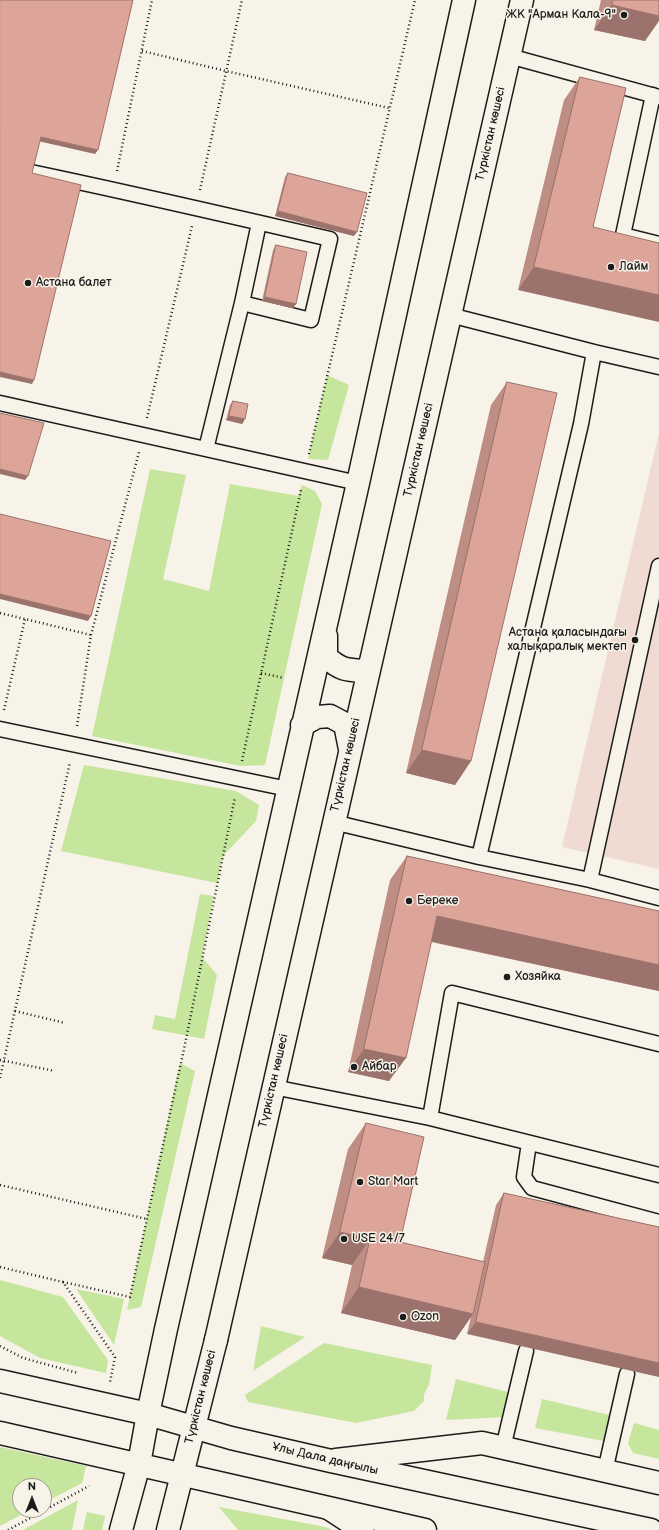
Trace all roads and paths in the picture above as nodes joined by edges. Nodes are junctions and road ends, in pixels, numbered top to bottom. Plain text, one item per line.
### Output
1 (152, 0) edge
2 (242, 0) edge
3 (414, 0) edge
4 (464, 0) edge
5 (522, 0) edge
6 (142, 51) junction
7 (509, 56) junction
8 (226, 71) junction
9 (656, 96) edge
10 (389, 108) junction
11 (31, 172) edge
12 (113, 189) junction
13 (196, 209) junction
14 (259, 223) junction
15 (659, 244) edge
16 (242, 303) junction
17 (450, 315) junction
18 (594, 352) junction
19 (659, 366) edge
20 (0, 403) edge
21 (143, 436) junction
22 (206, 449) junction
23 (305, 471) junction
24 (358, 483) junction
25 (659, 566) edge
26 (0, 613) edge
27 (24, 619) junction
28 (325, 623) junction
29 (91, 635) junction
30 (368, 671) junction
31 (261, 674) dead end
32 (284, 678) dead end
33 (302, 725) junction
34 (0, 729) edge
35 (74, 744) junction
36 (350, 750) junction
37 (288, 789) junction
38 (333, 822) junction
39 (479, 857) junction
40 (590, 880) junction
41 (659, 898) edge
42 (15, 1011) junction
43 (65, 1023) dead end
44 (659, 1044) edge
45 (184, 1049) dead end
46 (0, 1060) edge
47 (4, 1060) junction
48 (55, 1071) dead end
49 (0, 1078) edge
50 (273, 1087) junction
51 (430, 1118) junction
52 (529, 1142) junction
53 (659, 1175) edge
54 (0, 1184) edge
55 (147, 1219) junction
56 (659, 1222) edge
57 (0, 1267) edge
58 (63, 1282) junction
59 (0, 1346) edge
60 (526, 1351) dead end
61 (81, 1374) dead end
62 (627, 1374) dead end
63 (103, 1380) dead end
64 (0, 1381) edge
65 (148, 1414) junction
66 (194, 1427) junction
67 (0, 1433) edge
68 (502, 1448) junction
69 (331, 1461) junction
70 (139, 1464) junction
71 (605, 1471) junction
72 (182, 1474) junction
73 (659, 1483) edge
74 (89, 1486) dead end
75 (329, 1508) junction
76 (8, 1530) edge
77 (121, 1530) edge
78 (168, 1530) edge
79 (362, 1530) edge
80 (425, 1530) edge
81 (651, 1530) edge

1 - 6 path
2 - 8 path
3 - 10 path
4 - 24 main road
5 - 7 main road, Түркістан көшесі
6 - 8 path
6 - 12 path
7 - 9 lane
7 - 17 main road, Түркістан көшесі
8 - 10 path
8 - 13 path
9 - 15 lane
10 - 23 path
11 - 12 lane
12 - 13 lane
13 - 14 lane
13 - 21 path
14 - 16 lane
14 - 16 lane
16 - 22 lane
17 - 18 lane
17 - 30 main road, Түркістан көшесі
18 - 19 lane
18 - 39 lane
20 - 21 lane
21 - 22 lane
21 - 29 path
22 - 23 lane
23 - 24 lane
24 - 28 main road
25 - 40 lane
26 - 27 path
27 - 29 path
27 - 34 path
28 - 30 main road
28 - 33 main road
29 - 35 path
30 - 36 main road, Түркістан көшесі
31 - 32 path
33 - 36 main road
33 - 37 main road
34 - 35 lane
35 - 37 lane
35 - 42 path
36 - 38 main road, Түркістан көшесі
37 - 65 main road
38 - 39 lane
38 - 50 main road, Түркістан көшесі
39 - 40 lane
40 - 41 lane
42 - 43 path
42 - 47 path
44 - 51 lane
45 - 55 path
46 - 47 path
47 - 48 path
47 - 49 path
50 - 51 lane
50 - 66 main road, Түркістан көшесі
51 - 52 lane
52 - 53 lane
52 - 56 lane
54 - 55 path
55 - 58 path
57 - 58 path
58 - 63 path
59 - 61 path
60 - 68 lane
62 - 71 lane
64 - 65 main road, Ұлы Дала даңғылы
65 - 66 main road, Ұлы Дала даңғылы
65 - 70 main road
66 - 69 main road, Ұлы Дала даңғылы
66 - 72 main road, Түркістан көшесі
67 - 70 main road
68 - 69 main road
68 - 71 main road
69 - 81 main road, Ұлы Дала даңғылы
70 - 72 main road
70 - 77 main road
71 - 73 main road
72 - 75 main road
72 - 78 main road, Түркістан көшесі
74 - 76 path
75 - 79 main road
75 - 80 main road

